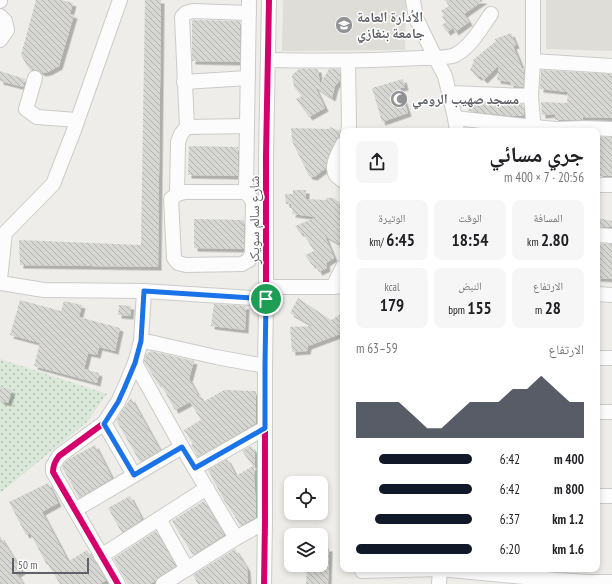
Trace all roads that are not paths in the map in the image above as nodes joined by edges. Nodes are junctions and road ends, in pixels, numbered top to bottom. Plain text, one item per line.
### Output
1 (120, 0) edge
2 (269, 0) edge
3 (413, 0) edge
4 (533, 0) edge
5 (249, 7) edge
6 (491, 14) dead end
7 (0, 16) edge
8 (0, 40) edge
9 (435, 57) junction
10 (268, 60) junction
11 (348, 61) junction
12 (533, 61) junction
13 (612, 66) edge
14 (35, 78) dead end
15 (248, 78) junction
16 (184, 82) junction
17 (449, 93) junction
18 (532, 96) junction
19 (77, 120) junction
20 (456, 125) edge
21 (247, 126) junction
22 (187, 127) junction
23 (349, 128) edge
24 (514, 128) edge
25 (534, 128) edge
26 (556, 128) edge
27 (584, 128) edge
28 (600, 129) edge
29 (612, 129) edge
30 (340, 151) edge
31 (340, 178) edge
32 (600, 185) edge
33 (612, 185) edge
34 (177, 194) junction
35 (255, 198) junction
36 (600, 235) edge
37 (612, 236) edge
38 (0, 279) edge
39 (0, 283) edge
40 (338, 287) edge
41 (144, 291) junction
42 (266, 293) junction
43 (600, 294) edge
44 (612, 296) edge
45 (141, 341) junction
46 (600, 358) edge
47 (612, 358) edge
48 (135, 363) junction
49 (265, 366) junction
50 (600, 412) edge
51 (612, 412) edge
52 (104, 424) junction
53 (265, 428) junction
54 (182, 447) junction
55 (195, 468) junction
56 (134, 475) junction
57 (207, 488) junction
58 (600, 496) edge
59 (612, 496) edge
60 (75, 510) junction
61 (159, 519) junction
62 (265, 522) junction
63 (236, 538) junction
64 (101, 556) junction
65 (187, 569) junction
66 (400, 572) edge
67 (440, 572) edge
68 (461, 572) edge
69 (361, 575) edge
70 (518, 580) edge
71 (612, 582) edge
72 (589, 583) edge
73 (118, 584) edge
74 (163, 584) edge
75 (264, 584) edge
76 (439, 584) edge

1 - 19 street
2 - 10 street, شارع سالم سويكر
3 - 9 street
4 - 12 street
5 - 15 street
5 - 16 street
6 - 9 street
7 - 8 street
9 - 11 street
9 - 17 street
10 - 11 street
10 - 35 street, شارع سالم سويكر
11 - 23 street
12 - 13 street
12 - 18 street
14 - 19 street
15 - 16 street
15 - 21 street
16 - 22 street
17 - 18 street
17 - 20 street
18 - 25 street
19 - 38 street
20 - 24 street
21 - 22 street
21 - 35 street
22 - 34 street
26 - 27 street
28 - 29 street
30 - 31 street
32 - 33 street
34 - 35 street
34 - 35 street
35 - 42 street, شارع سالم سويكر
36 - 37 street
39 - 41 street
40 - 42 street
41 - 42 street
41 - 45 street
42 - 49 street, شارع سالم سويكر
43 - 44 street
45 - 48 street
45 - 49 street
46 - 47 street
48 - 52 street
48 - 54 street
49 - 53 street, شارع سالم سويكر
50 - 51 street
52 - 56 street
52 - 60 street
53 - 55 street
53 - 62 street, شارع سالم سويكر
54 - 55 street
54 - 56 street
55 - 57 street
56 - 60 street
57 - 61 street
57 - 63 street
58 - 59 street
60 - 64 street
61 - 64 street
61 - 65 street
62 - 63 street
62 - 75 street, شارع سالم سويكر
63 - 65 street
64 - 73 street
65 - 74 street
66 - 69 street
67 - 76 street
68 - 70 street
70 - 72 street
71 - 72 street

